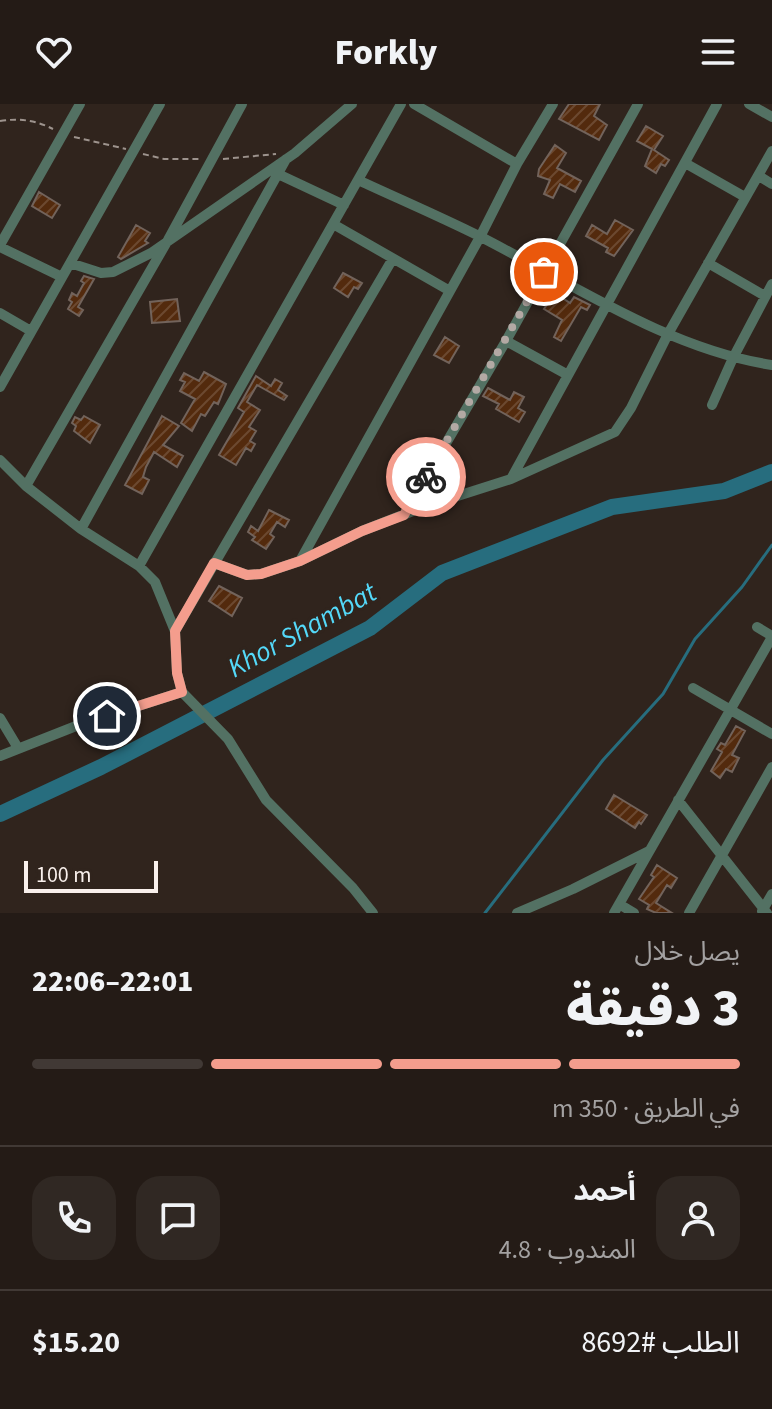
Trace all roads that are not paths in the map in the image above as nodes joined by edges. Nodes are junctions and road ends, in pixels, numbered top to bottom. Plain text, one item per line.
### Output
1 (80, 104) edge
2 (160, 104) edge
3 (242, 104) edge
4 (352, 104) edge
5 (401, 104) edge
6 (414, 104) edge
7 (553, 104) edge
8 (717, 104) edge
9 (749, 104) edge
10 (635, 105) edge
11 (772, 117) edge
12 (772, 151) edge
13 (286, 159) junction
14 (685, 163) junction
15 (517, 164) junction
16 (278, 174) junction
17 (759, 176) junction
18 (358, 180) junction
19 (772, 184) edge
20 (745, 197) junction
21 (344, 205) junction
22 (333, 224) junction
23 (480, 237) junction
24 (168, 240) junction
25 (0, 246) edge
26 (392, 260) junction
27 (70, 263) junction
28 (708, 263) junction
29 (544, 272) junction
30 (62, 277) junction
31 (772, 284) edge
32 (450, 291) junction
33 (765, 296) junction
34 (609, 304) junction
35 (0, 313) edge
36 (31, 331) junction
37 (668, 334) junction
38 (506, 341) junction
39 (733, 358) junction
40 (772, 365) edge
41 (568, 375) junction
42 (0, 387) edge
43 (712, 405) dead end
44 (0, 460) edge
45 (511, 479) junction
46 (26, 486) junction
47 (404, 515) junction
48 (81, 529) junction
49 (300, 561) junction
50 (214, 563) junction
51 (139, 566) junction
52 (757, 627) dead end
53 (175, 631) junction
54 (772, 636) edge
55 (693, 688) dead end
56 (182, 692) junction
57 (730, 710) junction
58 (0, 718) edge
59 (772, 734) edge
60 (18, 748) junction
61 (0, 756) edge
62 (772, 767) edge
63 (678, 800) junction
64 (649, 851) junction
65 (722, 855) junction
66 (772, 894) edge
67 (616, 909) edge
68 (371, 911) edge
69 (764, 911) edge
70 (356, 913) edge
71 (517, 913) edge
72 (634, 913) edge
73 (689, 913) edge

1 - 25 street
2 - 27 street
3 - 24 street
4 - 13 street
5 - 18 street
6 - 15 street
7 - 15 street
8 - 14 street
9 - 11 street
10 - 29 street
12 - 17 street
13 - 16 street
13 - 24 street
14 - 20 street
14 - 34 street
15 - 23 street
16 - 21 street
16 - 48 street
17 - 19 street
17 - 20 street
18 - 21 street
18 - 23 street
20 - 28 street
21 - 22 street
22 - 26 street
22 - 51 street
23 - 29 street
23 - 32 street
24 - 27 street
24 - 46 street
25 - 30 street
26 - 32 street
26 - 50 street
27 - 30 street
28 - 33 street
28 - 37 street
29 - 34 street
29 - 38 street
30 - 36 street
31 - 33 street
32 - 49 street
33 - 39 street
34 - 37 street
34 - 41 street
35 - 36 street
36 - 42 street
37 - 39 street
37 - 45 street
38 - 41 street
38 - 47 street
39 - 40 street
39 - 43 street
41 - 45 street
44 - 46 street
45 - 47 street
46 - 48 street
47 - 49 street
48 - 51 street
49 - 50 street
50 - 53 street
51 - 53 street
52 - 54 street
53 - 56 street
54 - 57 street
55 - 57 street
56 - 60 street
56 - 68 street
57 - 59 street
57 - 63 street
58 - 60 street
60 - 61 street
62 - 65 street
63 - 64 street
63 - 65 street
64 - 67 street
64 - 71 street
65 - 69 street
65 - 73 street
66 - 69 street
67 - 72 street
68 - 70 street

